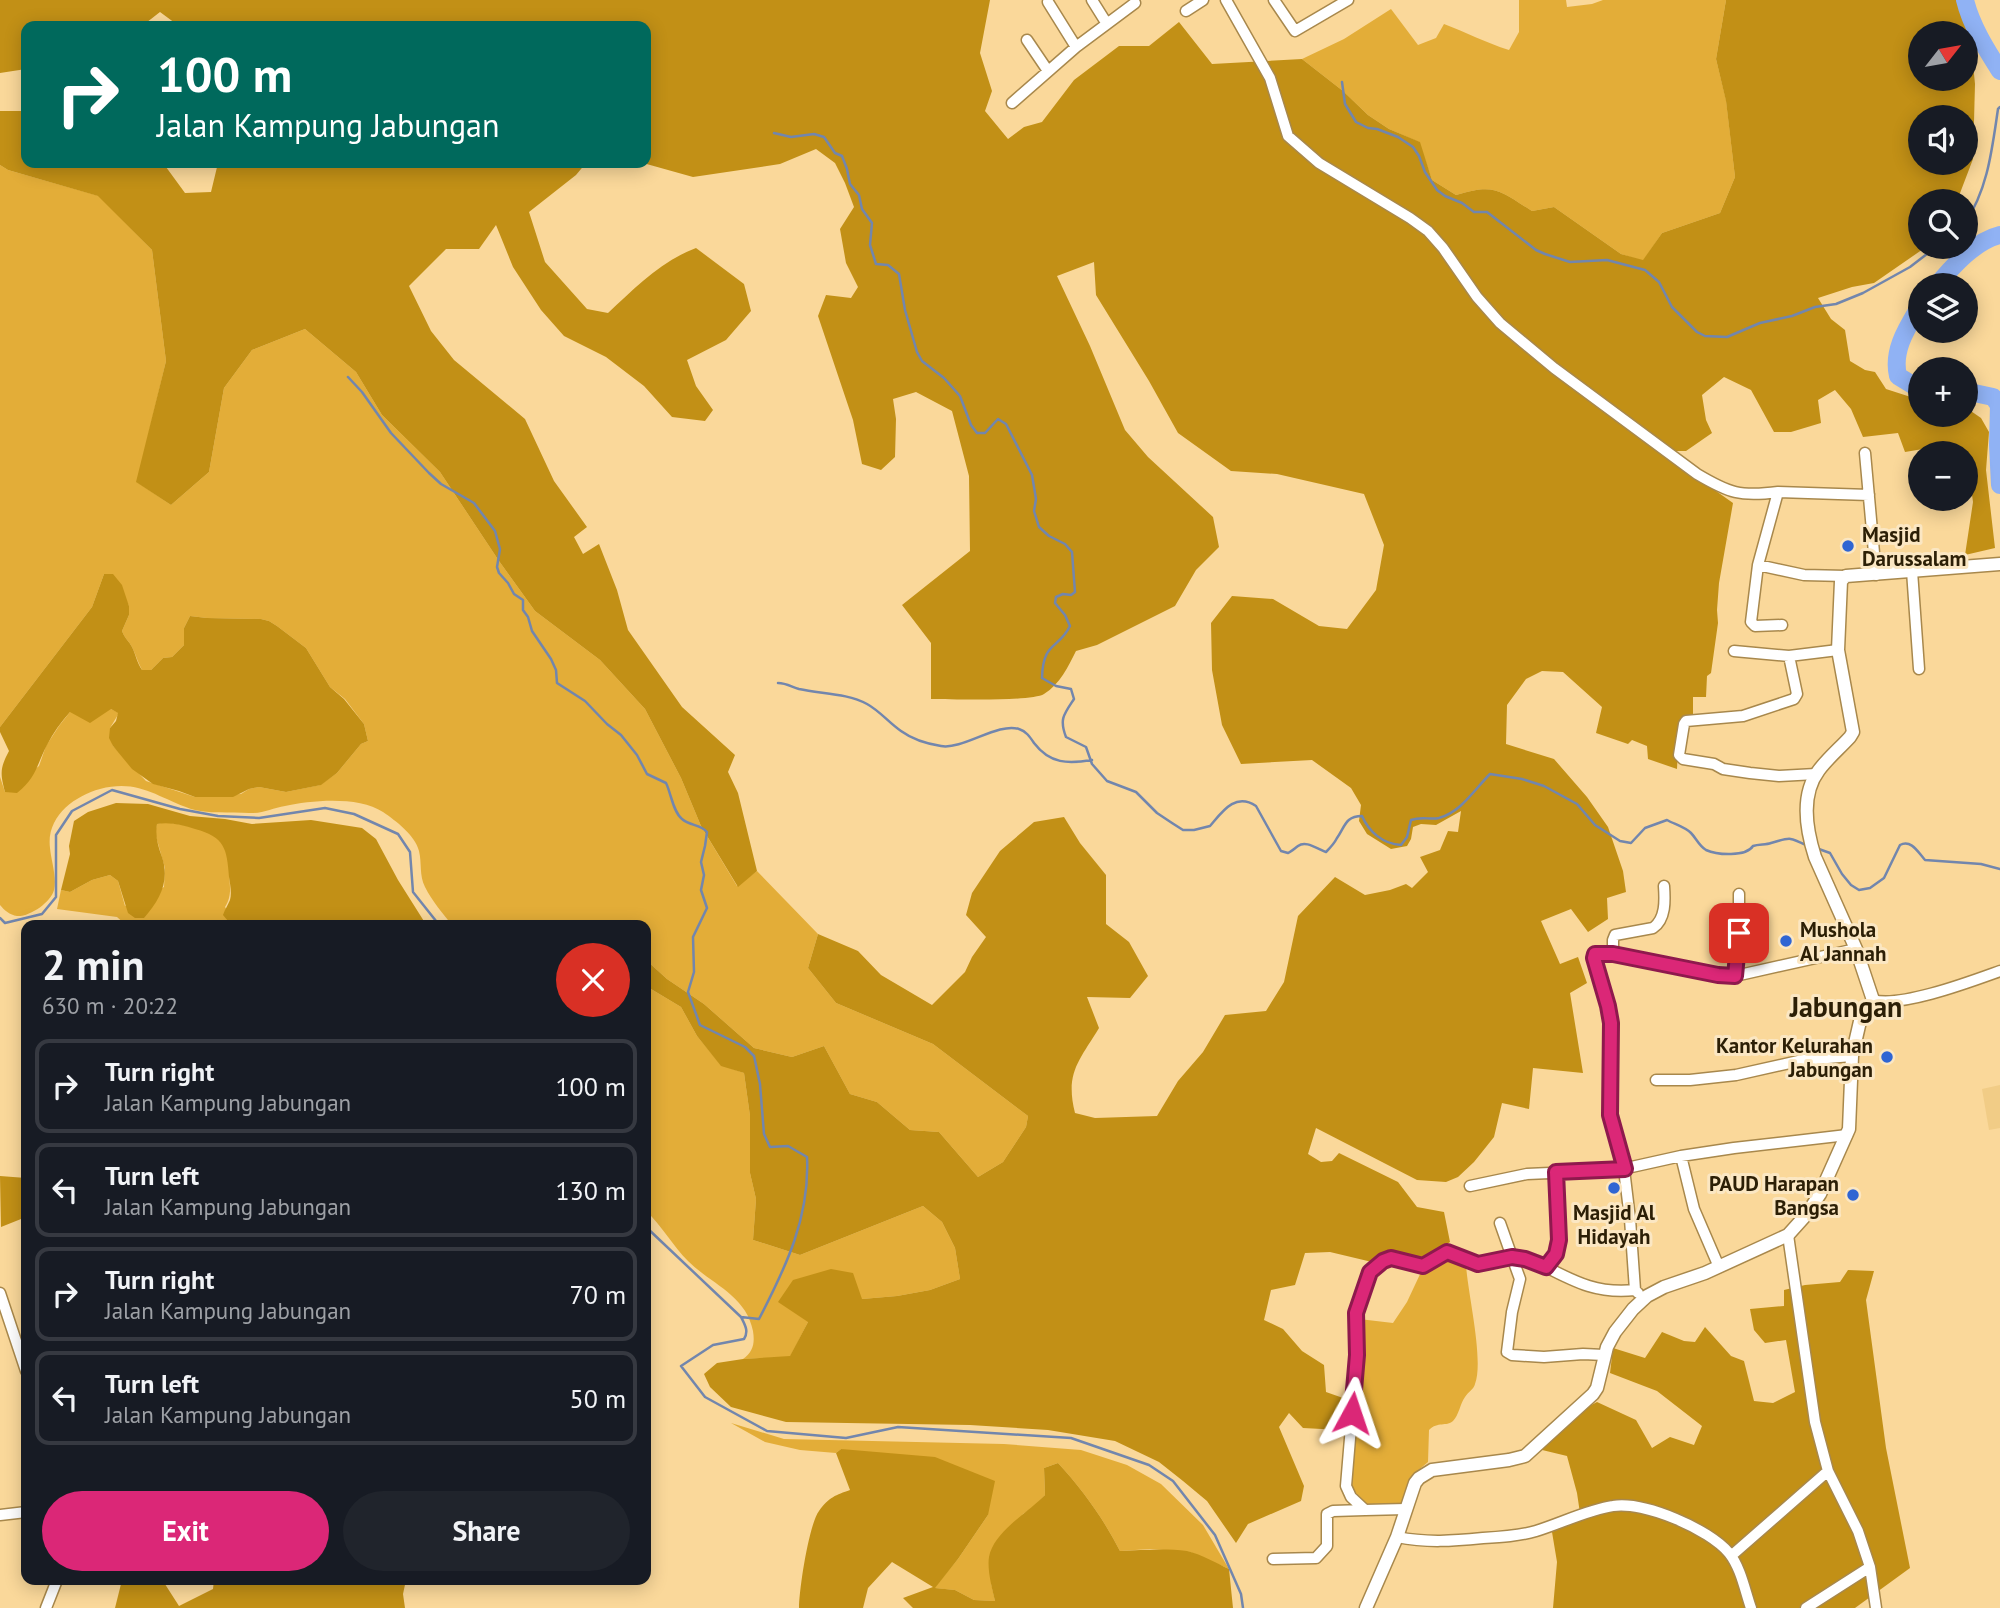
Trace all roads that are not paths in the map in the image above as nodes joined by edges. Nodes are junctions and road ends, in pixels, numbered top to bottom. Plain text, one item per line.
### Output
1 (1091, 0) edge
2 (1203, 0) edge
3 (1226, 0) edge
4 (1275, 0) edge
5 (1348, 0) edge
6 (1136, 1) edge
7 (1048, 2) dead end
8 (1186, 11) dead end
9 (1107, 24) junction
10 (1027, 40) dead end
11 (1076, 47) junction
12 (1048, 72) junction
13 (1012, 103) dead end
14 (1865, 453) dead end
15 (1778, 492) junction
16 (1869, 495) junction
17 (1997, 564) edge
18 (1758, 565) junction
19 (1913, 571) junction
20 (1876, 575) junction
21 (1846, 576) junction
22 (1782, 625) dead end
23 (1838, 650) junction
24 (1734, 651) dead end
25 (1789, 656) junction
26 (1919, 669) dead end
27 (1816, 774) junction
28 (1664, 886) dead end
29 (1739, 894) dead end
30 (1856, 950) junction
31 (1613, 954) junction
32 (2000, 971) edge
33 (1735, 976) junction
34 (1873, 1000) junction
35 (1852, 1056) junction
36 (1656, 1080) dead end
37 (1847, 1135) junction
38 (1681, 1156) junction
39 (1625, 1169) junction
40 (1556, 1172) junction
41 (1470, 1186) dead end
42 (1500, 1223) dead end
43 (1788, 1235) junction
44 (1512, 1257) junction
45 (1546, 1267) junction
46 (1719, 1267) junction
47 (0, 1293) edge
48 (1641, 1293) junction
49 (1604, 1355) junction
50 (21, 1356) edge
51 (1828, 1471) junction
52 (1406, 1509) junction
53 (1365, 1510) junction
54 (21, 1513) edge
55 (0, 1515) edge
56 (1397, 1537) junction
57 (1731, 1556) junction
58 (1273, 1559) dead end
59 (1870, 1567) junction
60 (55, 1585) edge
61 (46, 1608) edge
62 (1366, 1608) edge
63 (1751, 1608) edge
64 (1806, 1608) edge
65 (1876, 1608) edge

1 - 9 street
2 - 8 street
3 - 15 street
4 - 5 street
6 - 9 street
7 - 11 street
9 - 11 street
10 - 12 street
11 - 12 street
12 - 13 street
14 - 16 street
15 - 16 street
15 - 18 street
16 - 20 street
17 - 19 street
18 - 21 street
18 - 22 street
19 - 20 street
19 - 26 street
20 - 21 street
21 - 23 street
23 - 25 street
23 - 27 street
24 - 25 street
25 - 27 street
27 - 30 street
28 - 31 street
29 - 33 street
30 - 33 street
30 - 34 street
31 - 33 street
31 - 39 street
32 - 34 street
34 - 35 street
35 - 36 street
35 - 37 street
37 - 38 street
37 - 43 street
38 - 39 street
38 - 46 street
39 - 40 street
39 - 48 street
40 - 41 street
40 - 45 street
42 - 44 street
43 - 46 street
43 - 51 street
44 - 45 street
44 - 49 street
44 - 53 street
45 - 48 street
46 - 48 street
47 - 50 street
48 - 49 street
49 - 52 street
51 - 57 street
51 - 59 street
52 - 53 street
52 - 56 street
53 - 58 street
54 - 55 street
56 - 57 street
56 - 62 street
57 - 63 street
59 - 64 street
59 - 65 street
60 - 61 street

